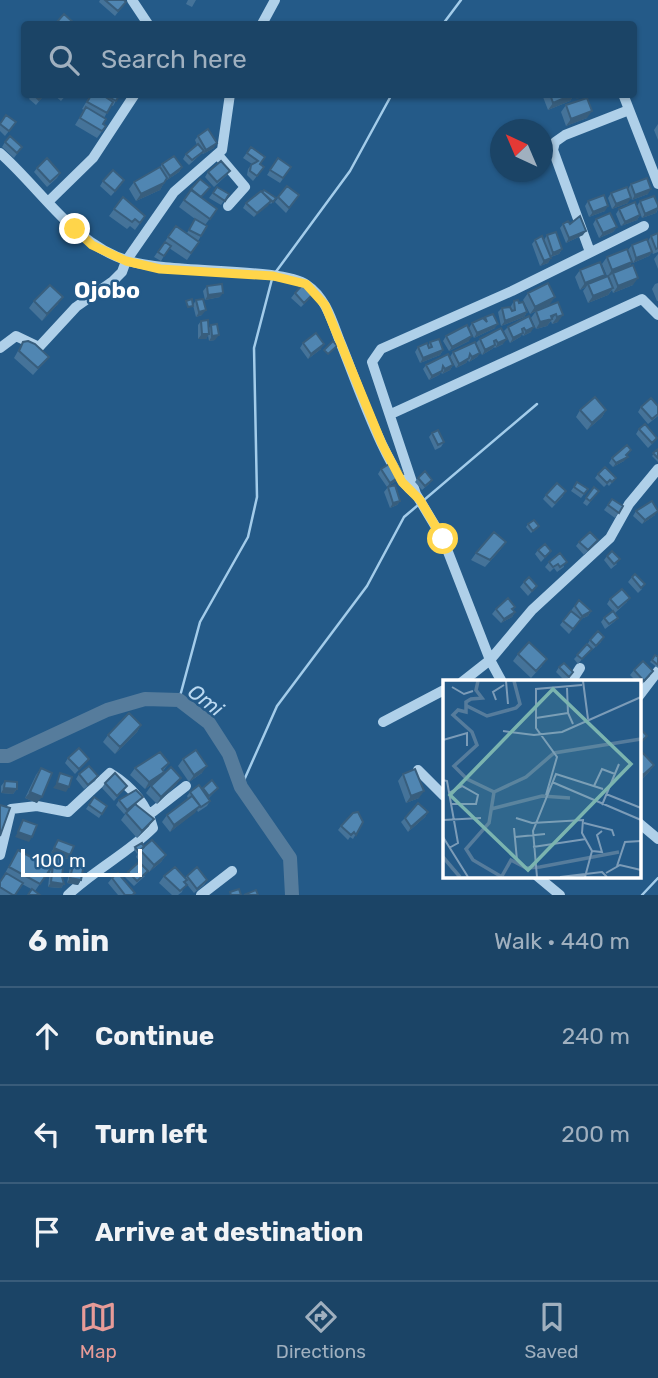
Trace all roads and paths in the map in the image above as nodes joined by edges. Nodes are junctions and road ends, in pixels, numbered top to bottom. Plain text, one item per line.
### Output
1 (132, 0) edge
2 (275, 0) edge
3 (146, 21) edge
4 (264, 21) edge
5 (132, 98) edge
6 (230, 98) edge
7 (624, 98) edge
8 (629, 110) junction
9 (0, 153) edge
10 (218, 155) junction
11 (658, 184) edge
12 (49, 201) junction
13 (228, 206) edge
14 (644, 226) dead end
15 (590, 252) junction
16 (126, 261) junction
17 (658, 315) edge
18 (0, 348) edge
19 (391, 414) junction
20 (658, 469) edge
21 (418, 497) junction
22 (490, 660) junction
23 (580, 668) dead end
24 (658, 671) edge
25 (463, 680) edge
26 (501, 680) edge
27 (572, 680) edge
28 (443, 691) edge
29 (640, 695) edge
30 (383, 722) dead end
31 (418, 770) edge
32 (186, 786) dead end
33 (443, 795) edge
34 (0, 807) edge
35 (11, 809) junction
36 (150, 814) junction
37 (640, 824) edge
38 (658, 838) edge
39 (0, 855) edge
40 (232, 871) dead end
41 (539, 878) edge
42 (68, 895) edge
43 (201, 895) edge
44 (560, 895) edge

1 - 3 street
2 - 4 street
5 - 12 street
6 - 10 street
7 - 8 street
8 - 11 street
8 - 15 street
9 - 12 street
10 - 13 street
10 - 16 street
12 - 16 street
14 - 15 street
15 - 19 street
16 - 18 street
16 - 21 street
17 - 19 street
19 - 21 street
20 - 22 street
21 - 22 street
22 - 25 street
22 - 26 street
23 - 27 street
24 - 29 street
28 - 30 street
31 - 33 street
32 - 36 street
34 - 35 street
35 - 36 street
35 - 39 street
36 - 42 street
37 - 38 street
40 - 43 street
41 - 44 street

